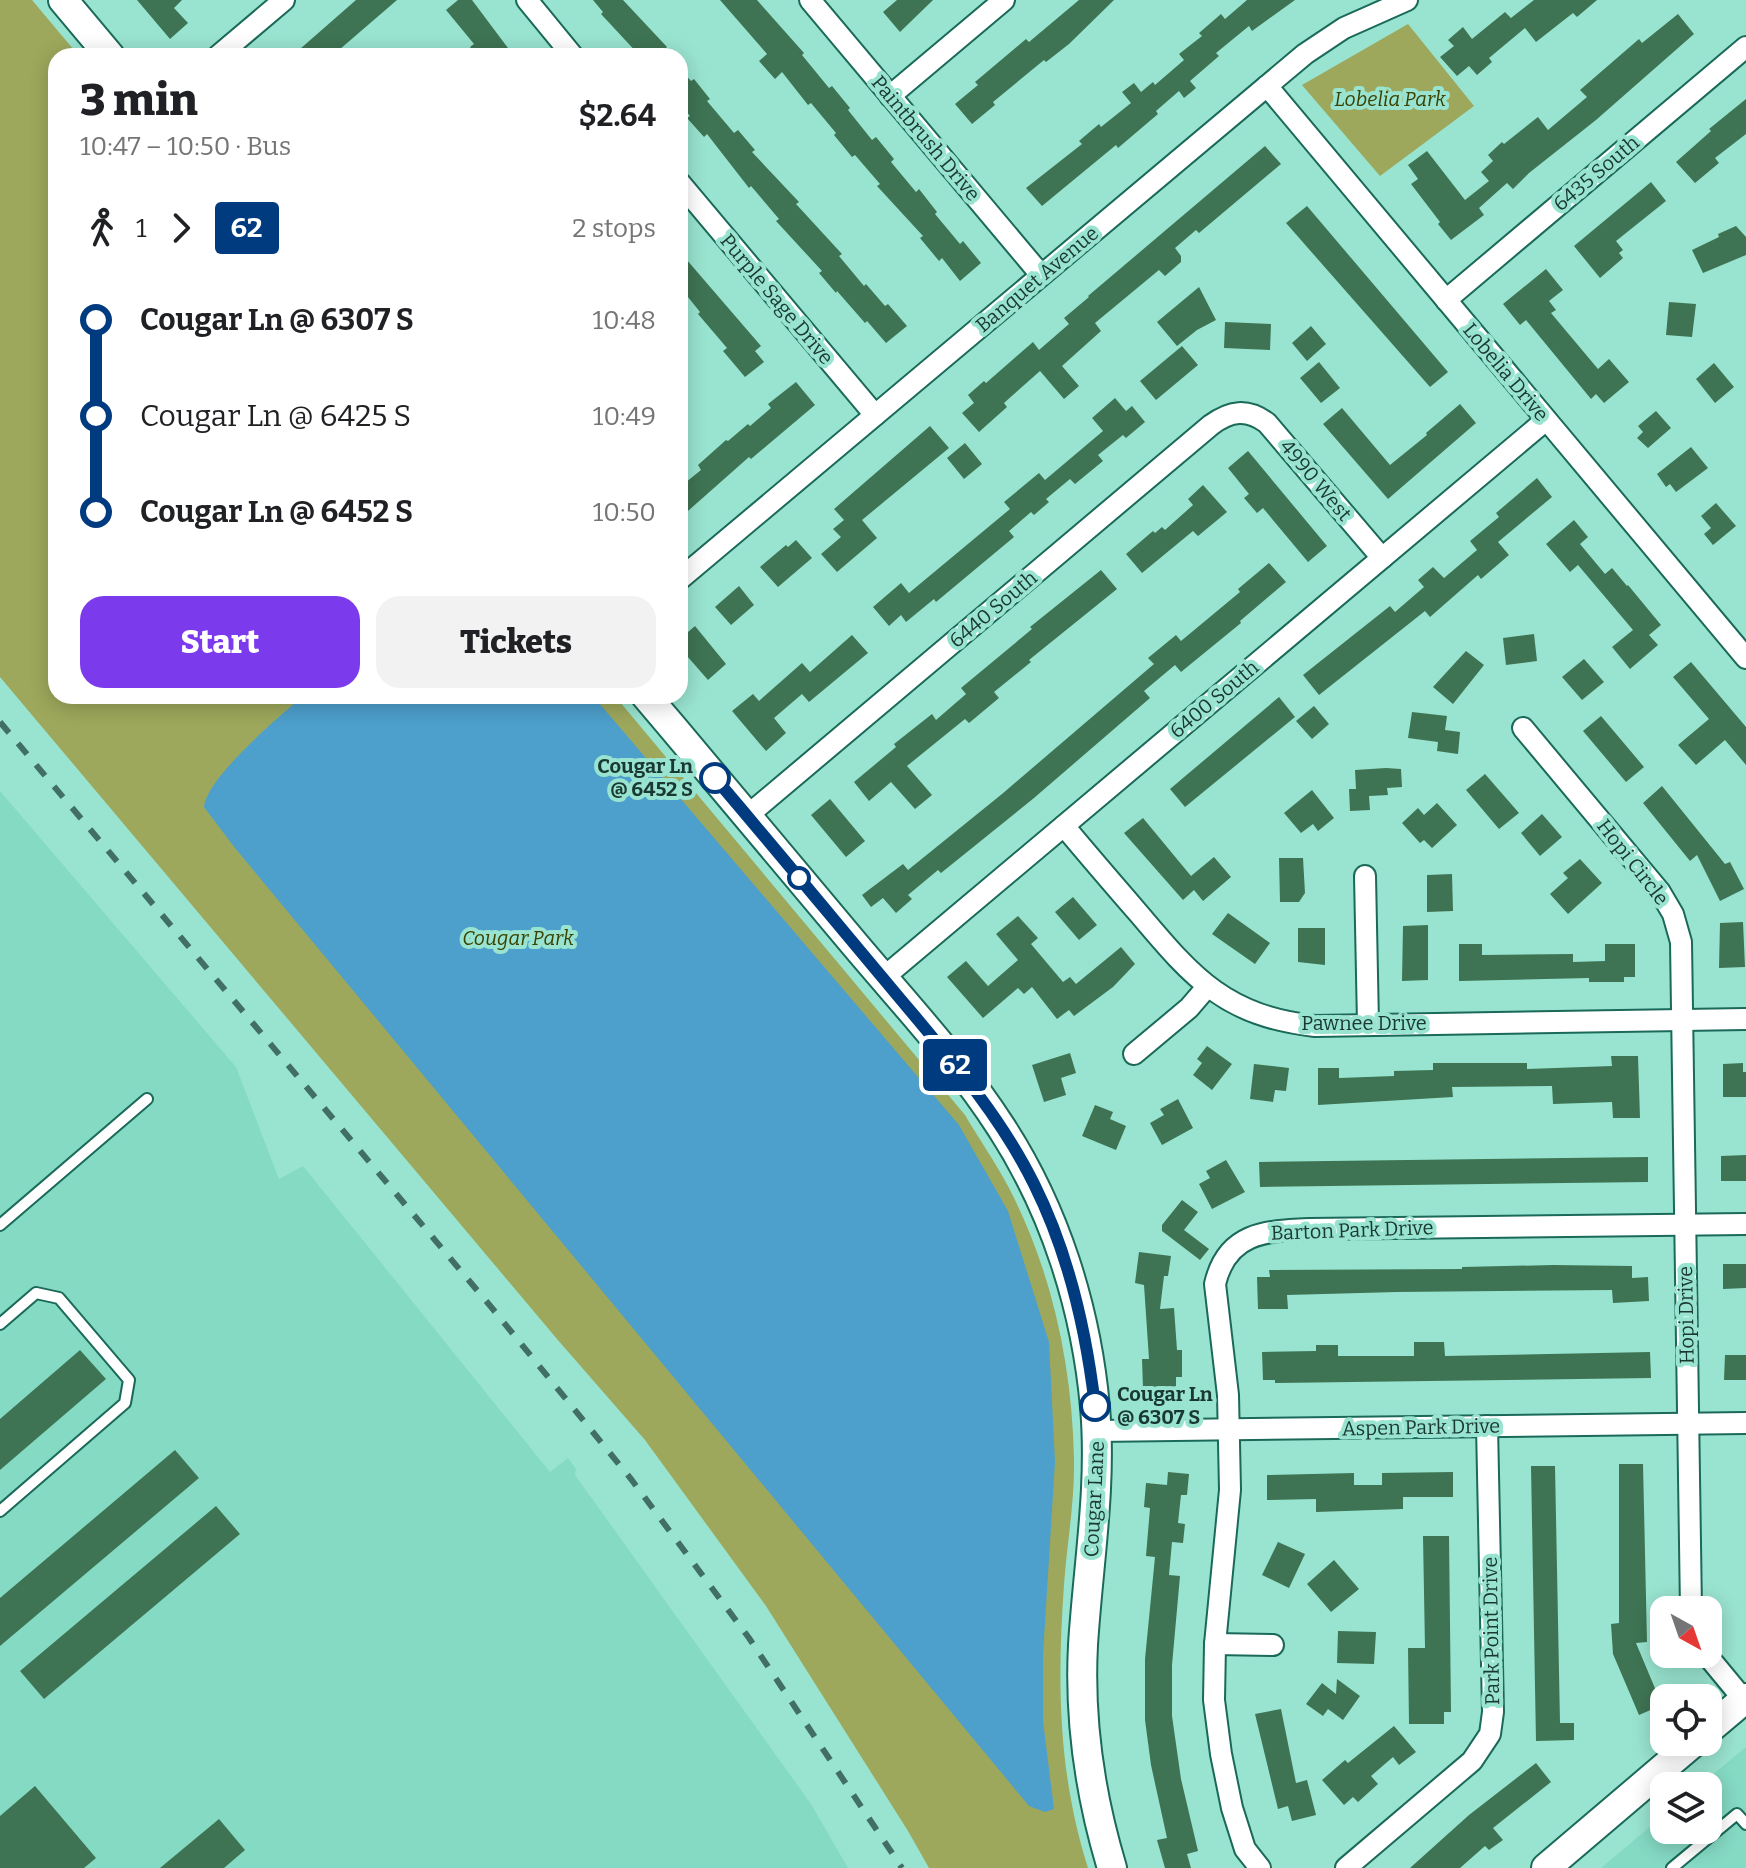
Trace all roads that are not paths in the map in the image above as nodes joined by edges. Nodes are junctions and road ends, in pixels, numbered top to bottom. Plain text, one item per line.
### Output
1 (63, 0) edge
2 (284, 0) edge
3 (527, 0) edge
4 (810, 0) edge
5 (1004, 0) edge
6 (1407, 0) edge
7 (1746, 47) edge
8 (103, 48) edge
9 (227, 48) edge
10 (566, 48) edge
11 (1267, 86) junction
12 (890, 96) junction
13 (688, 193) edge
14 (1041, 275) junction
15 (1446, 300) junction
16 (1244, 412) joint
17 (875, 415) junction
18 (1546, 420) junction
19 (1382, 558) junction
20 (688, 572) edge
21 (1746, 658) edge
22 (653, 704) edge
23 (1523, 728) dead end
24 (747, 816) junction
25 (1064, 826) junction
26 (1365, 876) dead end
27 (883, 978) junction
28 (1207, 987) junction
29 (1681, 1019) junction
30 (1746, 1019) edge
31 (1368, 1024) junction
32 (1134, 1054) dead end
33 (147, 1099) dead end
34 (1746, 1224) edge
35 (0, 1225) edge
36 (1685, 1225) junction
37 (0, 1324) edge
38 (1746, 1423) edge
39 (1688, 1425) junction
40 (1487, 1426) junction
41 (1228, 1429) junction
42 (1097, 1431) junction
43 (0, 1511) edge
44 (1691, 1596) edge
45 (1215, 1644) junction
46 (1273, 1645) dead end
47 (1718, 1668) edge
48 (1745, 1700) edge
49 (1722, 1719) edge
50 (1678, 1756) edge
51 (1746, 1824) edge
52 (1112, 1868) edge
53 (1260, 1868) edge
54 (1346, 1868) edge
55 (1546, 1868) edge
56 (1672, 1868) edge

1 - 8 main road
2 - 9 street
3 - 10 street
4 - 12 street, Paintbrush Drive
5 - 12 street
6 - 11 street, Banquet Avenue
7 - 15 street, 6435 South
11 - 14 street, Banquet Avenue
11 - 15 street, Lobelia Drive
12 - 14 street, Paintbrush Drive
13 - 17 street, Purple Sage Drive
14 - 17 street, Banquet Avenue
15 - 18 street, Lobelia Drive
16 - 19 street, 4990 West
16 - 24 street, 6440 South
17 - 20 street, Banquet Avenue
18 - 19 street, 6400 South
18 - 21 street, Lobelia Drive
19 - 25 street, 6400 South
22 - 24 main road, Cougar Lane
23 - 29 street, Hopi Circle
24 - 27 main road, Cougar Lane
25 - 27 street, 6400 South
25 - 28 street, Pawnee Drive
26 - 31 street
27 - 42 main road, Cougar Lane
28 - 31 street, Pawnee Drive
28 - 32 street
29 - 30 street, Pawnee Drive
29 - 31 street, Pawnee Drive
29 - 36 street, Hopi Drive
33 - 35 lane
34 - 36 street, Barton Park Drive
36 - 39 street, Hopi Drive
36 - 41 street, Barton Park Drive
37 - 43 lane
38 - 39 street, Aspen Park Drive
39 - 40 street, Aspen Park Drive
39 - 44 street, Hopi Drive
40 - 41 street, Aspen Park Drive
40 - 54 street, Park Point Drive
41 - 42 street, Aspen Park Drive
41 - 45 street, Barton Park Drive
42 - 52 main road, Cougar Lane
45 - 46 street
45 - 53 street, Barton Park Drive
47 - 48 street
48 - 49 main road
50 - 55 main road
51 - 56 lane

